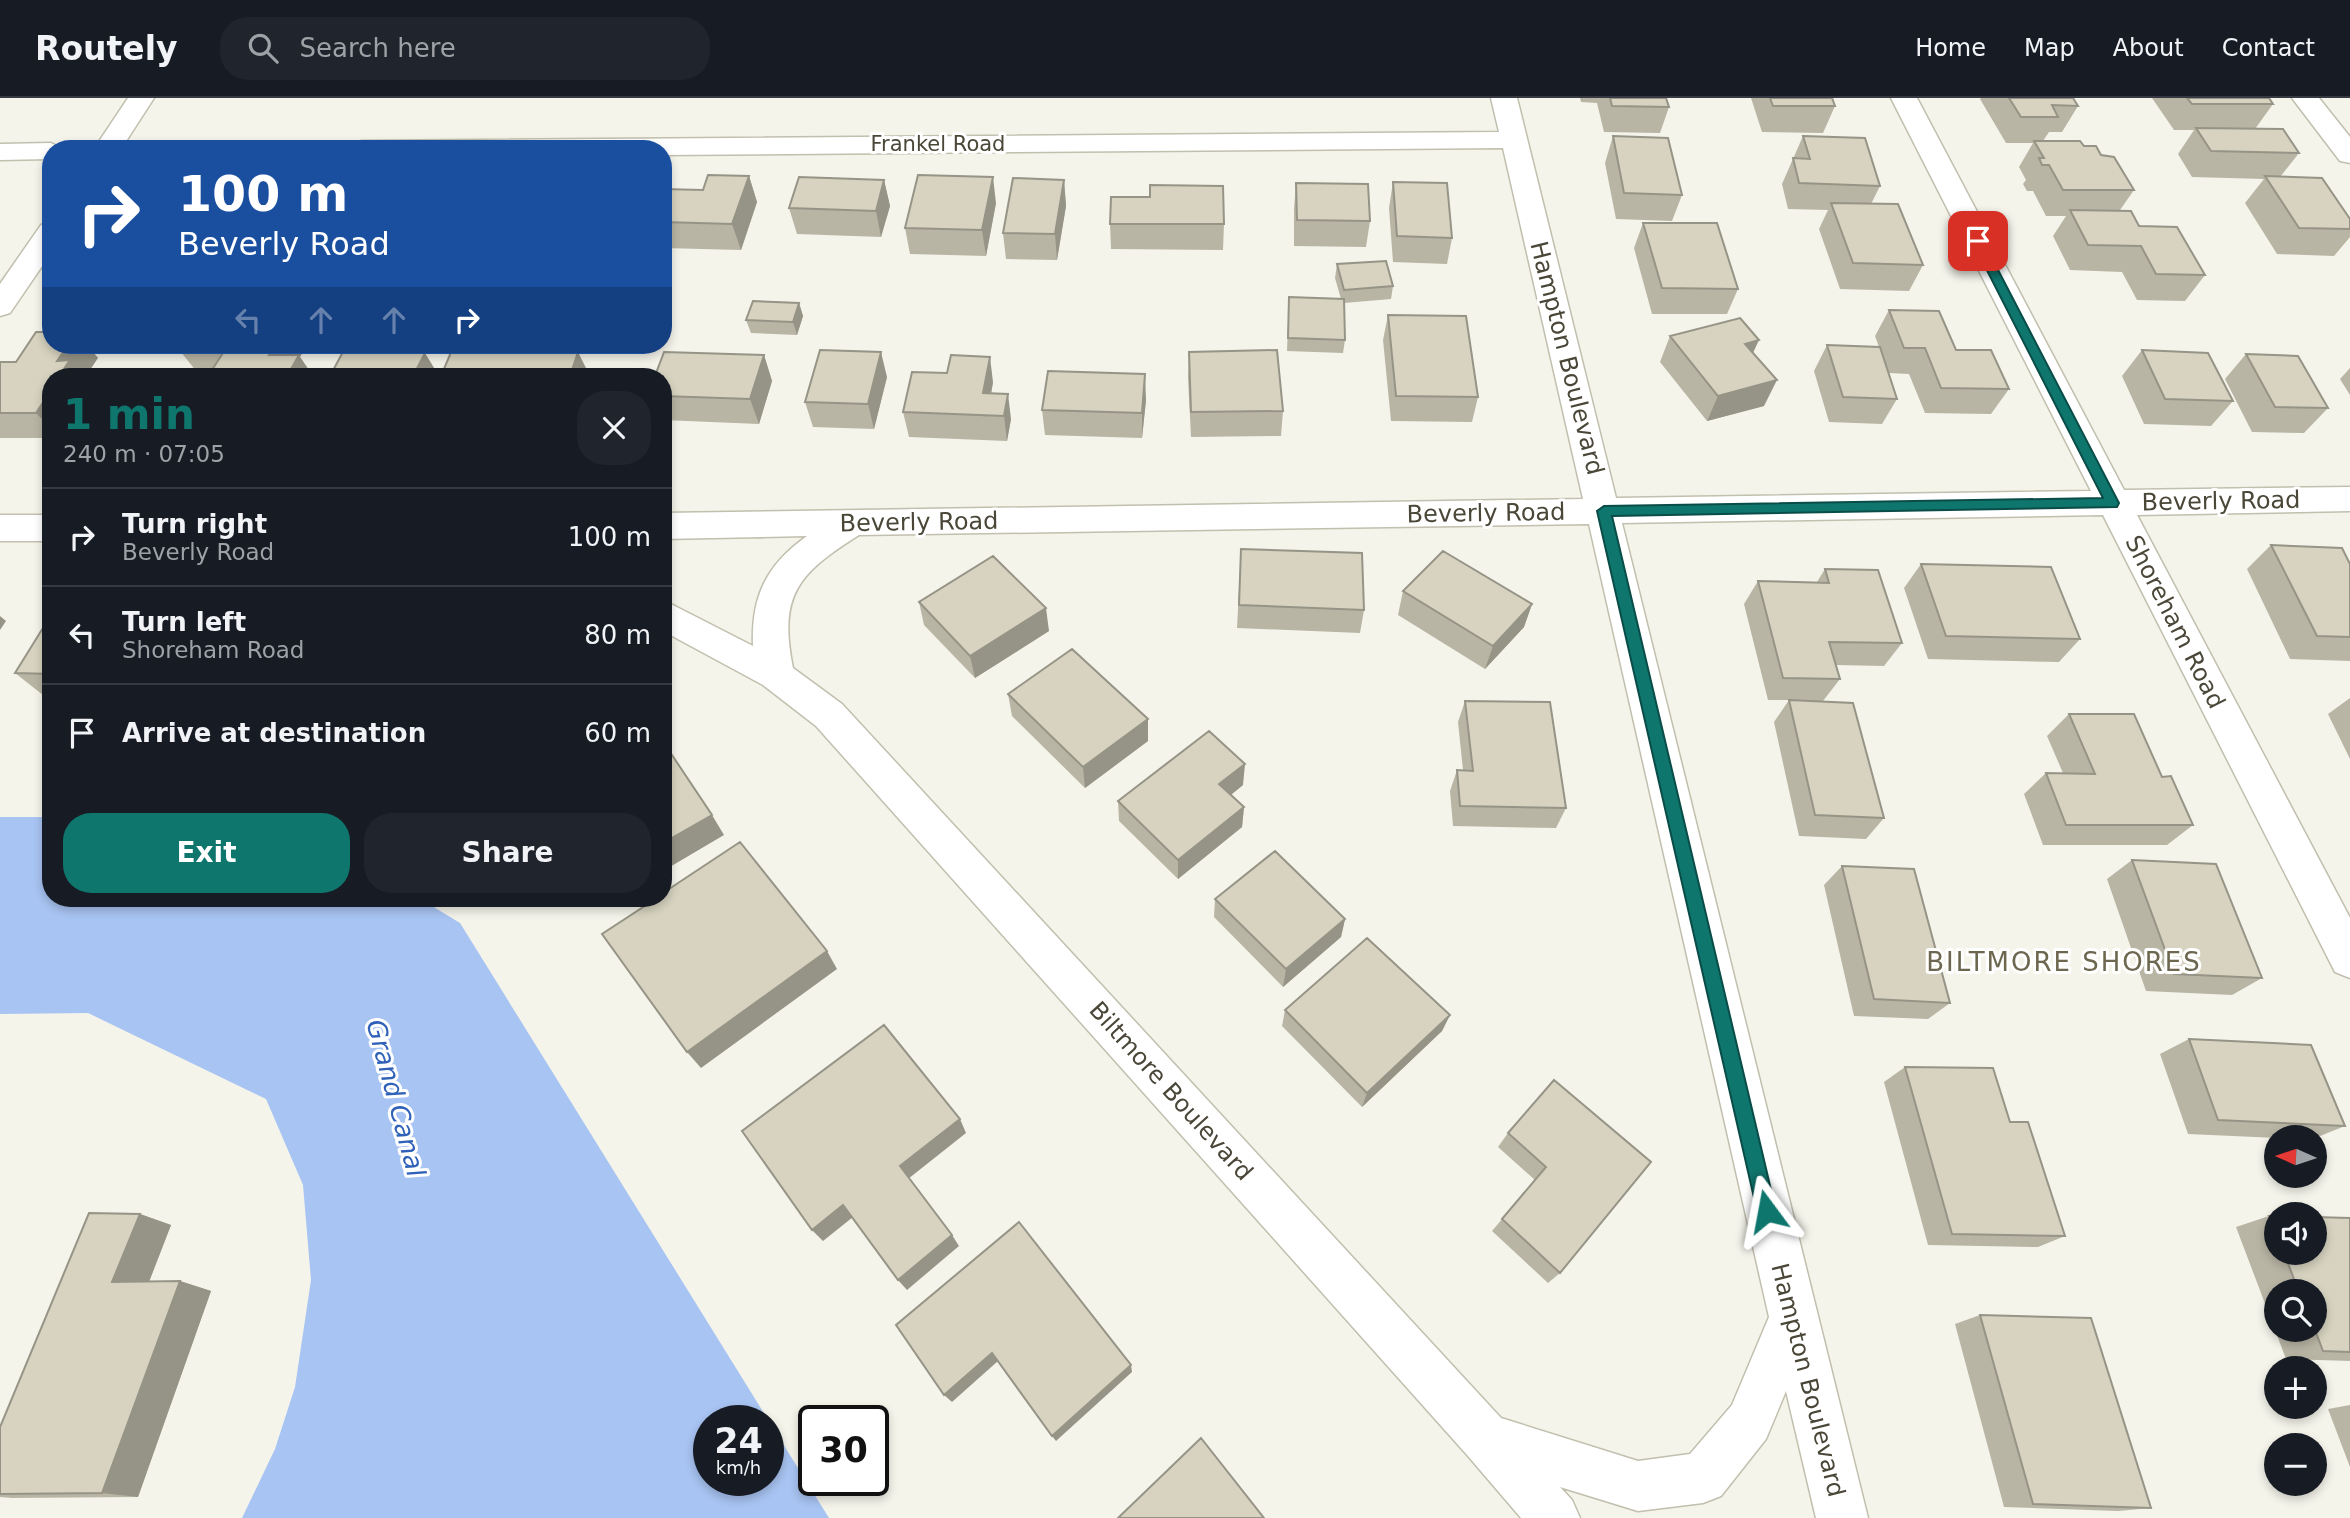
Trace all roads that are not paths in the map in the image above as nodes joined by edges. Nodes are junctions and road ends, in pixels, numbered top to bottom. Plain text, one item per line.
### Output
1 (141, 98) edge
2 (1504, 98) edge
3 (1904, 98) edge
4 (2305, 98) edge
5 (113, 140) edge
6 (1514, 140) junction
7 (672, 147) edge
8 (42, 151) edge
9 (0, 152) edge
10 (2350, 155) edge
11 (42, 244) edge
12 (0, 306) edge
13 (2350, 499) edge
14 (2113, 503) junction
15 (1604, 511) junction
16 (854, 523) junction
17 (672, 526) edge
18 (0, 528) edge
19 (42, 528) edge
20 (672, 619) edge
21 (776, 676) junction
22 (2350, 959) edge
23 (1792, 1319) junction
24 (1486, 1438) junction
25 (1554, 1518) edge
26 (1842, 1518) edge

1 - 5 street
2 - 6 street, Hampton Boulevard
3 - 14 street, Shoreham Road
4 - 10 street
6 - 7 street, Frankel Road
6 - 15 street, Hampton Boulevard
8 - 9 street
11 - 12 street
13 - 14 street, Beverly Road
14 - 15 street, Beverly Road
14 - 22 street, Shoreham Road
15 - 16 street, Beverly Road
15 - 23 street, Hampton Boulevard
16 - 17 street, Beverly Road
16 - 21 street
18 - 19 street
20 - 21 street, Biltmore Boulevard
21 - 24 street, Biltmore Boulevard
23 - 24 street
23 - 26 street, Hampton Boulevard
24 - 25 street, Biltmore Boulevard

